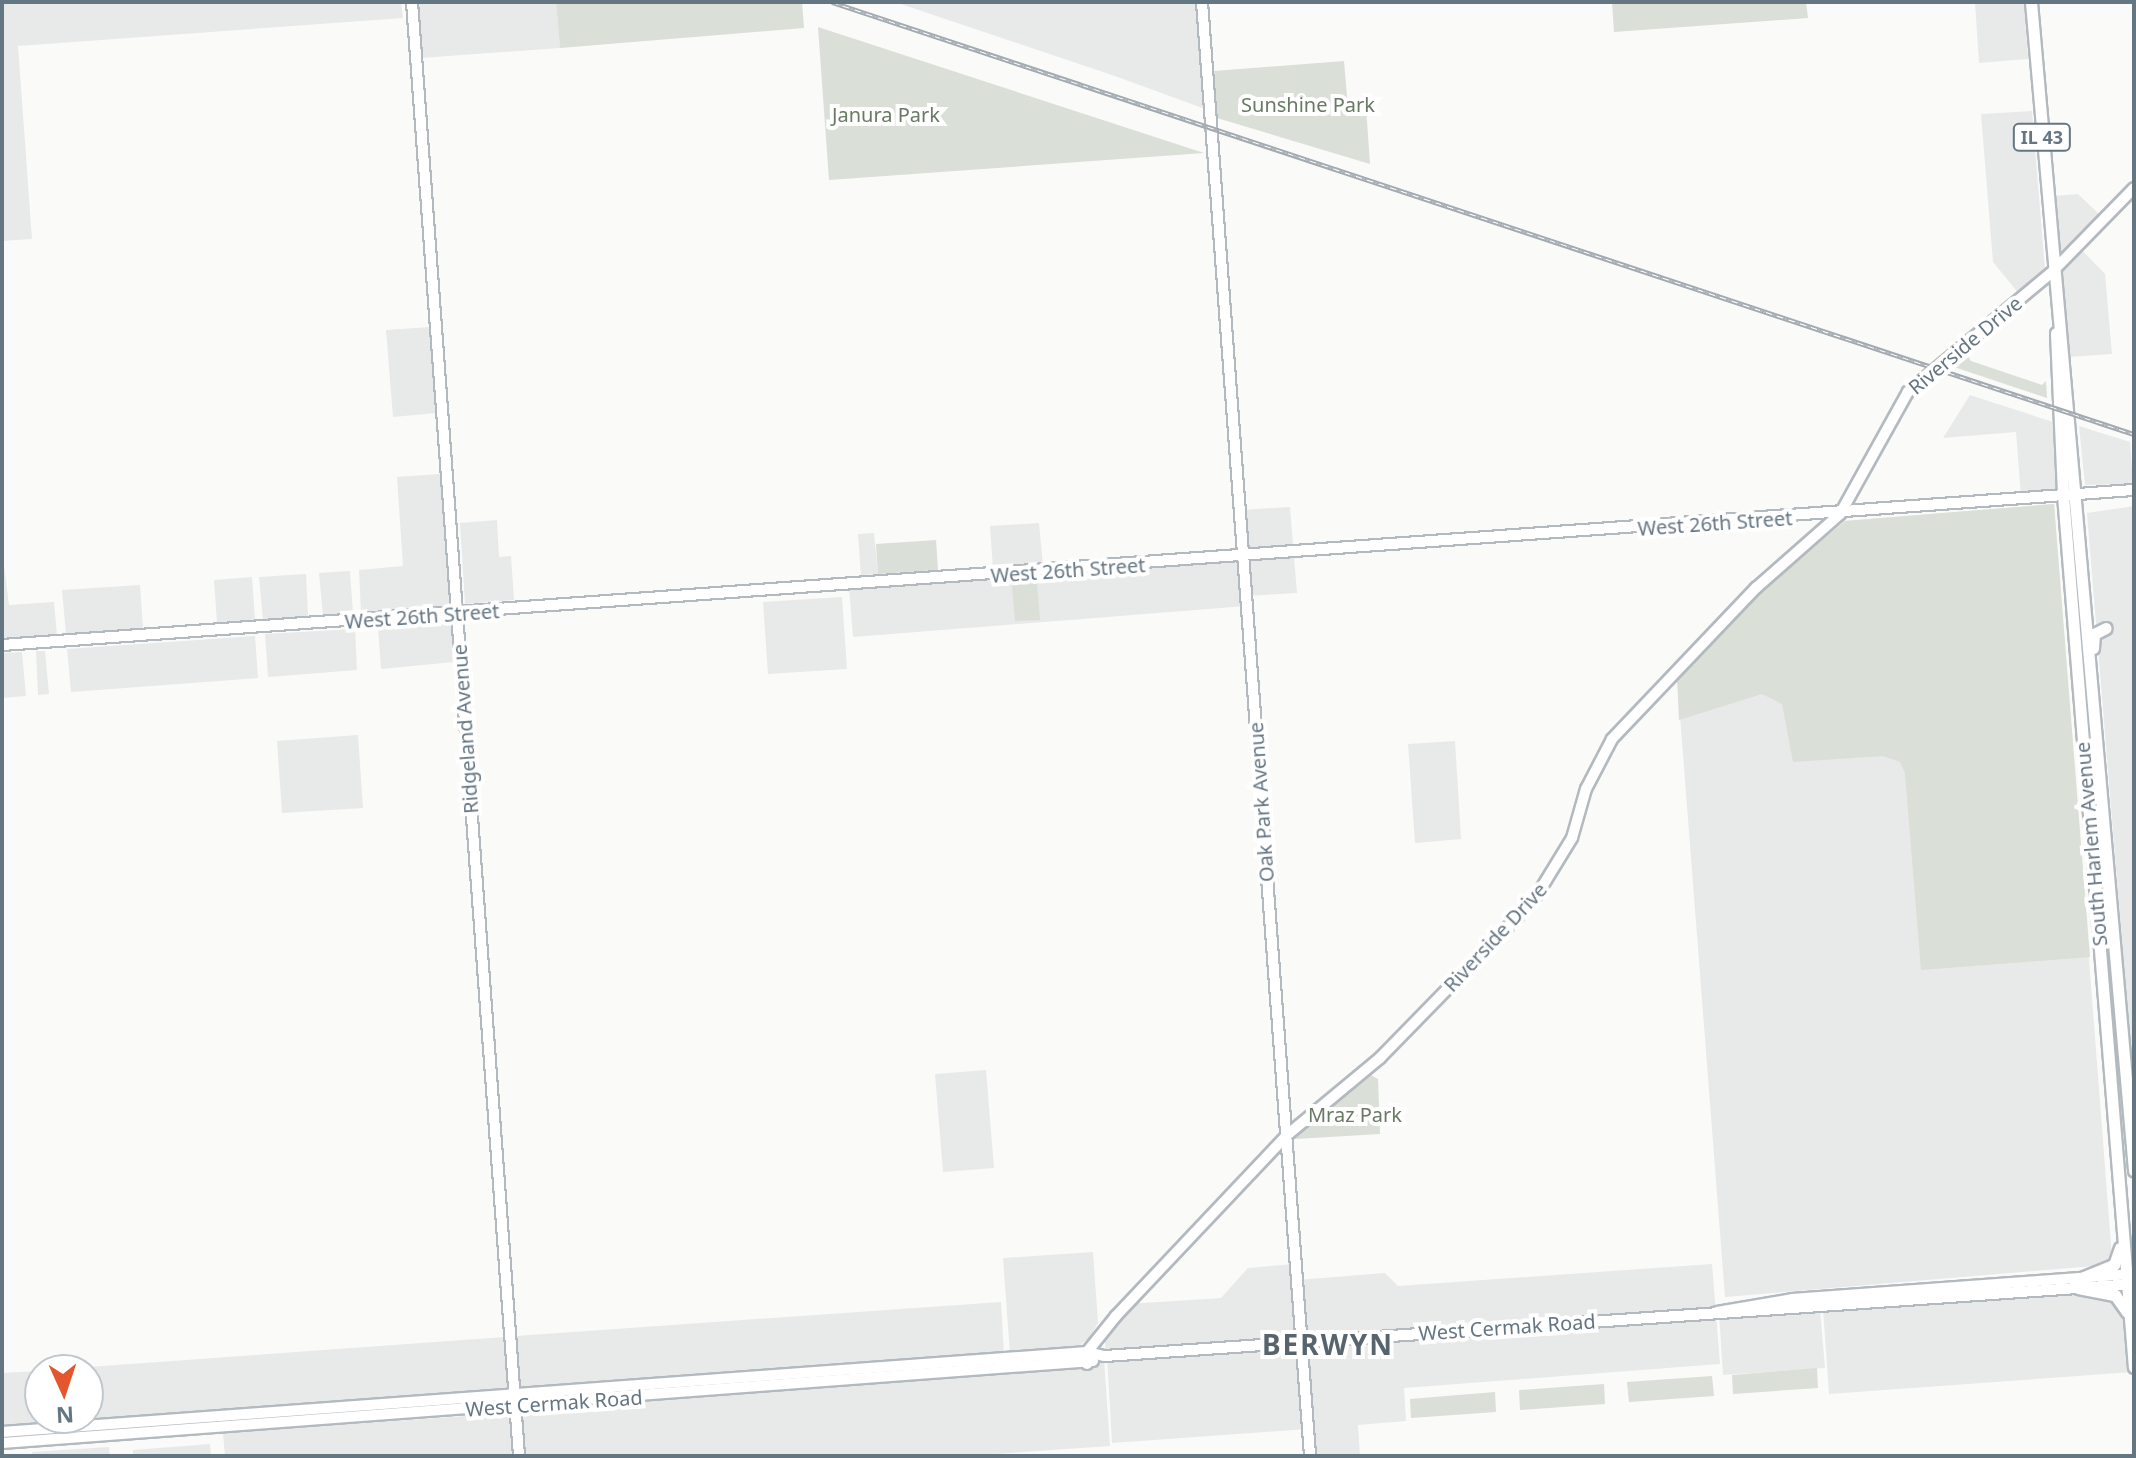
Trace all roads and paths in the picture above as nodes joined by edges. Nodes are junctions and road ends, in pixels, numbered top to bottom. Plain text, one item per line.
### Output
1 (412, 2) edge
2 (1202, 2) edge
3 (2031, 2) edge
4 (2134, 188) edge
5 (2053, 271) junction
6 (2134, 490) edge
7 (2069, 495) junction
8 (1840, 514) junction
9 (1243, 558) junction
10 (2084, 600) junction
11 (456, 614) junction
12 (2, 645) edge
13 (2091, 676) junction
14 (1286, 1136) junction
15 (2134, 1170) edge
16 (2123, 1240) junction
17 (2130, 1279) edge
18 (2079, 1283) junction
19 (2129, 1314) junction
20 (1301, 1343) junction
21 (1087, 1358) junction
22 (2134, 1367) edge
23 (514, 1394) junction
24 (515, 1406) junction
25 (2, 1432) edge
26 (2, 1443) edge
27 (519, 1456) edge
28 (1310, 1456) edge

1 - 11 main road, Ridgeland Avenue
2 - 9 main road, Oak Park Avenue
3 - 5 main road, South Harlem Avenue / IL 43
4 - 5 main road, Riverside Drive
5 - 7 main road, South Harlem Avenue / IL 43
5 - 8 main road, Riverside Drive
6 - 7 main road, West 26th Street
7 - 8 main road, West 26th Street
7 - 10 main road, South Harlem Avenue / IL 43
7 - 16 main road, South Harlem Avenue / IL 43
8 - 9 main road, West 26th Street
8 - 14 main road, Riverside Drive
9 - 11 main road, West 26th Street
9 - 14 main road, Oak Park Avenue
10 - 13 main road, South Harlem Avenue / IL 43
10 - 13 main road
11 - 12 main road, West 26th Street
11 - 23 main road, Ridgeland Avenue
13 - 15 main road, South Harlem Avenue / IL 43
14 - 20 main road, Oak Park Avenue
14 - 21 main road, Riverside Drive
16 - 17 main road, South Harlem Avenue / IL 43
16 - 18 main road
17 - 18 main road, West Cermak Road
17 - 19 main road, South Harlem Avenue / IL 43
18 - 19 main road
18 - 20 main road, West Cermak Road
19 - 22 main road, South Harlem Avenue / IL 43
20 - 21 main road, West Cermak Road
20 - 28 main road, Oak Park Avenue
21 - 23 main road, West Cermak Road
21 - 24 main road, West Cermak Road
23 - 24 main road, Ridgeland Avenue
23 - 25 main road, West Cermak Road
24 - 26 main road, West Cermak Road
24 - 27 main road, Ridgeland Avenue

